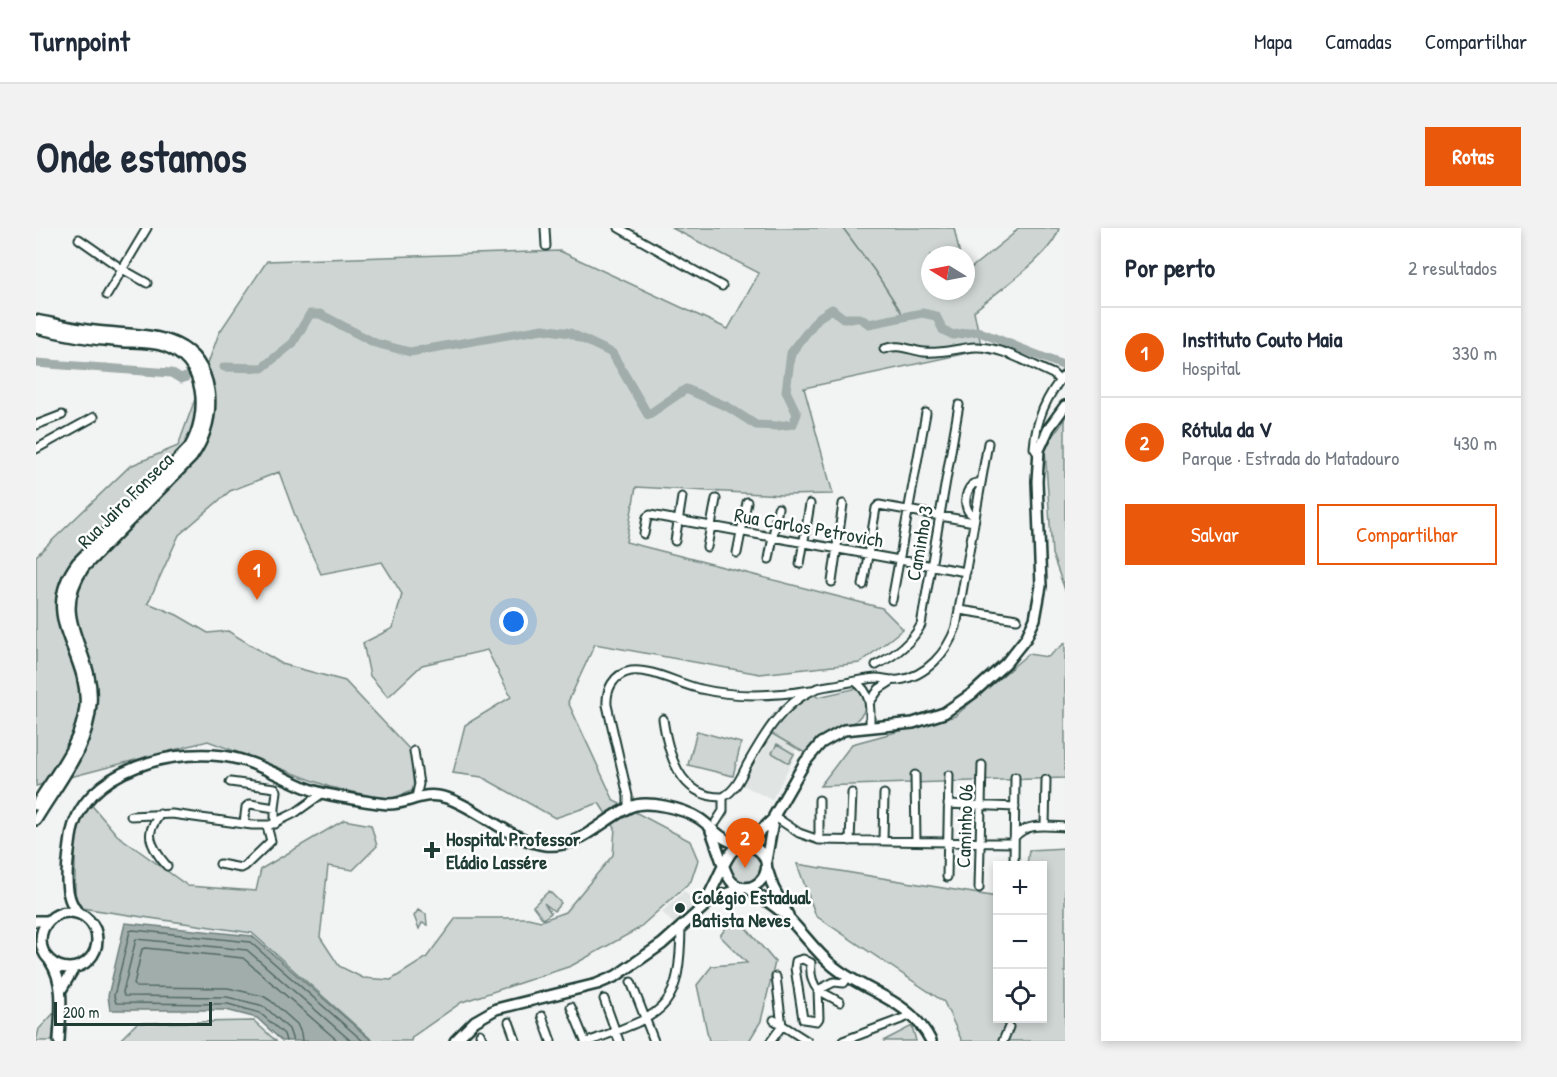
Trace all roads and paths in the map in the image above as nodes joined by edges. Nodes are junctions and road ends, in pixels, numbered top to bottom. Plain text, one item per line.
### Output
1 (147, 228) edge
2 (545, 228) edge
3 (619, 228) edge
4 (79, 239) dead end
5 (546, 246) dead end
6 (122, 268) junction
7 (147, 283) dead end
8 (722, 286) dead end
9 (106, 295) dead end
10 (36, 320) edge
11 (36, 328) edge
12 (884, 349) dead end
13 (1062, 377) edge
14 (958, 405) dead end
15 (1065, 406) edge
16 (926, 413) dead end
17 (62, 415) dead end
18 (94, 417) dead end
19 (36, 425) edge
20 (988, 443) dead end
21 (36, 449) edge
22 (1038, 454) junction
23 (981, 482) junction
24 (682, 497) dead end
25 (716, 499) dead end
26 (747, 502) dead end
27 (810, 504) dead end
28 (843, 504) dead end
29 (778, 507) dead end
30 (909, 510) junction
31 (941, 516) junction
32 (975, 519) junction
33 (678, 521) junction
34 (710, 527) junction
35 (741, 532) junction
36 (644, 534) dead end
37 (773, 536) junction
38 (675, 541) dead end
39 (804, 543) junction
40 (706, 547) dead end
41 (837, 548) junction
42 (737, 553) dead end
43 (868, 554) junction
44 (769, 559) dead end
45 (899, 560) junction
46 (800, 564) dead end
47 (932, 565) junction
48 (966, 572) junction
49 (832, 582) dead end
50 (863, 585) dead end
51 (892, 600) dead end
52 (960, 610) junction
53 (1017, 619) dead end
54 (876, 664) dead end
55 (893, 680) junction
56 (856, 682) junction
57 (813, 690) junction
58 (870, 702) junction
59 (663, 719) dead end
60 (870, 727) junction
61 (414, 751) dead end
62 (982, 765) dead end
63 (915, 775) dead end
64 (949, 775) dead end
65 (1016, 777) dead end
66 (1046, 780) dead end
67 (231, 782) dead end
68 (419, 784) junction
69 (322, 793) junction
70 (852, 793) dead end
71 (884, 794) dead end
72 (428, 795) junction
73 (416, 797) junction
74 (723, 797) junction
75 (819, 800) dead end
76 (36, 804) edge
77 (948, 804) junction
78 (631, 806) junction
79 (981, 806) junction
80 (1015, 807) junction
81 (275, 808) junction
82 (160, 814) junction
83 (131, 816) dead end
84 (773, 818) junction
85 (36, 820) edge
86 (244, 824) junction
87 (271, 825) junction
88 (713, 825) junction
89 (1045, 826) junction
90 (1065, 827) edge
91 (819, 840) junction
92 (850, 841) junction
93 (883, 841) junction
94 (916, 841) junction
95 (1014, 841) junction
96 (948, 842) junction
97 (980, 842) junction
98 (743, 846) junction
99 (1014, 861) edge
100 (220, 864) dead end
101 (724, 865) junction
102 (767, 865) junction
103 (167, 866) dead end
104 (947, 877) dead end
105 (746, 888) junction
106 (979, 888) dead end
107 (68, 890) junction
108 (700, 909) junction
109 (81, 915) junction
110 (52, 918) junction
111 (791, 920) junction
112 (36, 921) edge
113 (681, 927) junction
114 (36, 944) edge
115 (46, 956) junction
116 (75, 968) junction
117 (776, 976) dead end
118 (848, 977) junction
119 (632, 982) dead end
120 (61, 990) junction
121 (818, 990) junction
122 (604, 999) dead end
123 (840, 1002) dead end
124 (571, 1007) dead end
125 (912, 1015) junction
126 (542, 1016) dead end
127 (645, 1019) junction
128 (774, 1020) dead end
129 (509, 1022) dead end
130 (782, 1026) junction
131 (1009, 1027) dead end
132 (616, 1031) junction
133 (804, 1040) edge
134 (59, 1041) edge
135 (455, 1041) edge
136 (516, 1041) edge
137 (551, 1041) edge
138 (585, 1041) edge
139 (590, 1041) edge
140 (619, 1041) edge
141 (654, 1041) edge
142 (771, 1041) edge
143 (843, 1041) edge
144 (931, 1041) edge
145 (1003, 1041) edge

1 - 6 street
2 - 5 street
3 - 8 street
4 - 6 street
6 - 7 street
6 - 9 street
10 - 85 main road, Rua Jairo Fonseca
11 - 76 main road, Rua Jairo Fonseca
12 - 13 street
13 - 22 street
14 - 31 street, Caminho 3
15 - 22 main road
16 - 30 street
17 - 19 street
18 - 21 street
20 - 23 street
22 - 60 main road
23 - 32 street
23 - 32 street
24 - 33 street
25 - 34 street
26 - 35 street
27 - 39 street
28 - 41 street
29 - 37 street
30 - 31 street
30 - 43 street
30 - 45 street
31 - 32 street
31 - 47 street, Caminho 3
32 - 48 street
33 - 34 street, Rua Carlos Petrovich
33 - 36 street, Rua Carlos Petrovich
33 - 38 street
34 - 35 street, Rua Carlos Petrovich
34 - 40 street
35 - 37 street, Rua Carlos Petrovich
35 - 42 street
37 - 39 street, Rua Carlos Petrovich
37 - 44 street
39 - 41 street, Rua Carlos Petrovich
39 - 46 street
41 - 43 street, Rua Carlos Petrovich
41 - 49 street
43 - 45 street, Rua Carlos Petrovich
43 - 50 street
45 - 47 street, Rua Carlos Petrovich
45 - 51 street
47 - 48 street, Rua Carlos Petrovich
47 - 54 street, Caminho 3
48 - 52 street
52 - 53 street
52 - 55 street
55 - 56 street
55 - 58 street
56 - 57 street
56 - 58 street
57 - 74 street
57 - 78 street
58 - 60 street
59 - 74 street
60 - 84 main road
61 - 68 street
62 - 79 street, Caminho 06
63 - 94 street
64 - 77 street
65 - 80 street
66 - 89 street
67 - 81 street
68 - 72 street
68 - 73 street
69 - 73 main road
69 - 87 street
69 - 107 main road
70 - 92 street
71 - 93 street
72 - 73 main road
72 - 78 main road
74 - 88 street
75 - 91 street
77 - 79 street
77 - 96 street
78 - 88 main road
79 - 80 street
79 - 97 street, Caminho 06
80 - 95 street
81 - 86 street
81 - 87 street
82 - 83 street
82 - 86 street
82 - 103 street
84 - 91 street
84 - 98 main road
84 - 102 main road
86 - 87 street
87 - 100 street
88 - 98 main road
88 - 101 main road
89 - 90 street
89 - 95 street
91 - 92 street
92 - 93 street
93 - 94 street
94 - 96 street
95 - 97 street
95 - 99 street
96 - 97 street
96 - 104 street
97 - 106 street, Caminho 06
98 - 101 main road
98 - 102 main road
101 - 105 main road
101 - 108 main road
102 - 105 main road
102 - 111 main road
105 - 108 main road
105 - 111 main road
107 - 109 main road
107 - 110 main road
108 - 113 main road
109 - 110 main road
109 - 116 main road
110 - 112 main road
110 - 115 main road
111 - 118 main road
113 - 127 street
113 - 135 main road
114 - 115 main road
115 - 116 main road
115 - 120 main road
116 - 120 main road
117 - 130 street
118 - 121 street
118 - 125 main road
119 - 127 street
120 - 134 main road
121 - 121 street
121 - 123 street
122 - 132 street
124 - 138 street
125 - 143 street
125 - 144 main road
126 - 137 street
127 - 132 street
127 - 141 street
128 - 130 street
129 - 136 street
130 - 133 street
130 - 142 street
131 - 145 street
132 - 139 street
132 - 140 street

